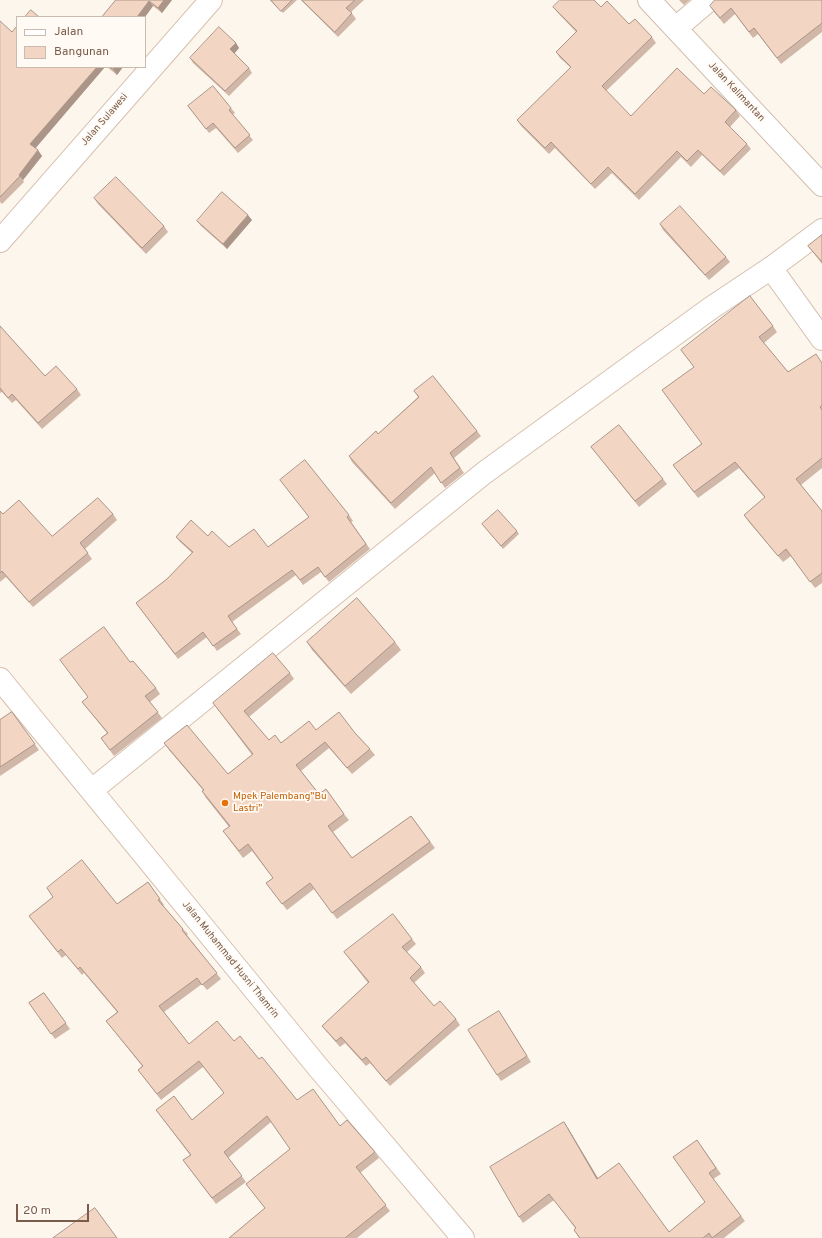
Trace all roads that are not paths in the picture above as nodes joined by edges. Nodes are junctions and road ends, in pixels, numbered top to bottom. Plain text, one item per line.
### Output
1 (211, 0) edge
2 (650, 0) edge
3 (709, 0) edge
4 (676, 28) junction
5 (822, 185) edge
6 (822, 230) edge
7 (0, 241) edge
8 (771, 268) junction
9 (822, 340) edge
10 (0, 680) edge
11 (92, 790) junction
12 (463, 1238) edge

1 - 7 street, Jalan Sulawesi
2 - 4 street, Jalan Kalimantan
3 - 4 street
4 - 5 street, Jalan Kalimantan
6 - 8 street
8 - 9 street
8 - 11 street
10 - 11 street, Jalan Muhammad Husni Thamrin
11 - 12 street, Jalan Muhammad Husni Thamrin

